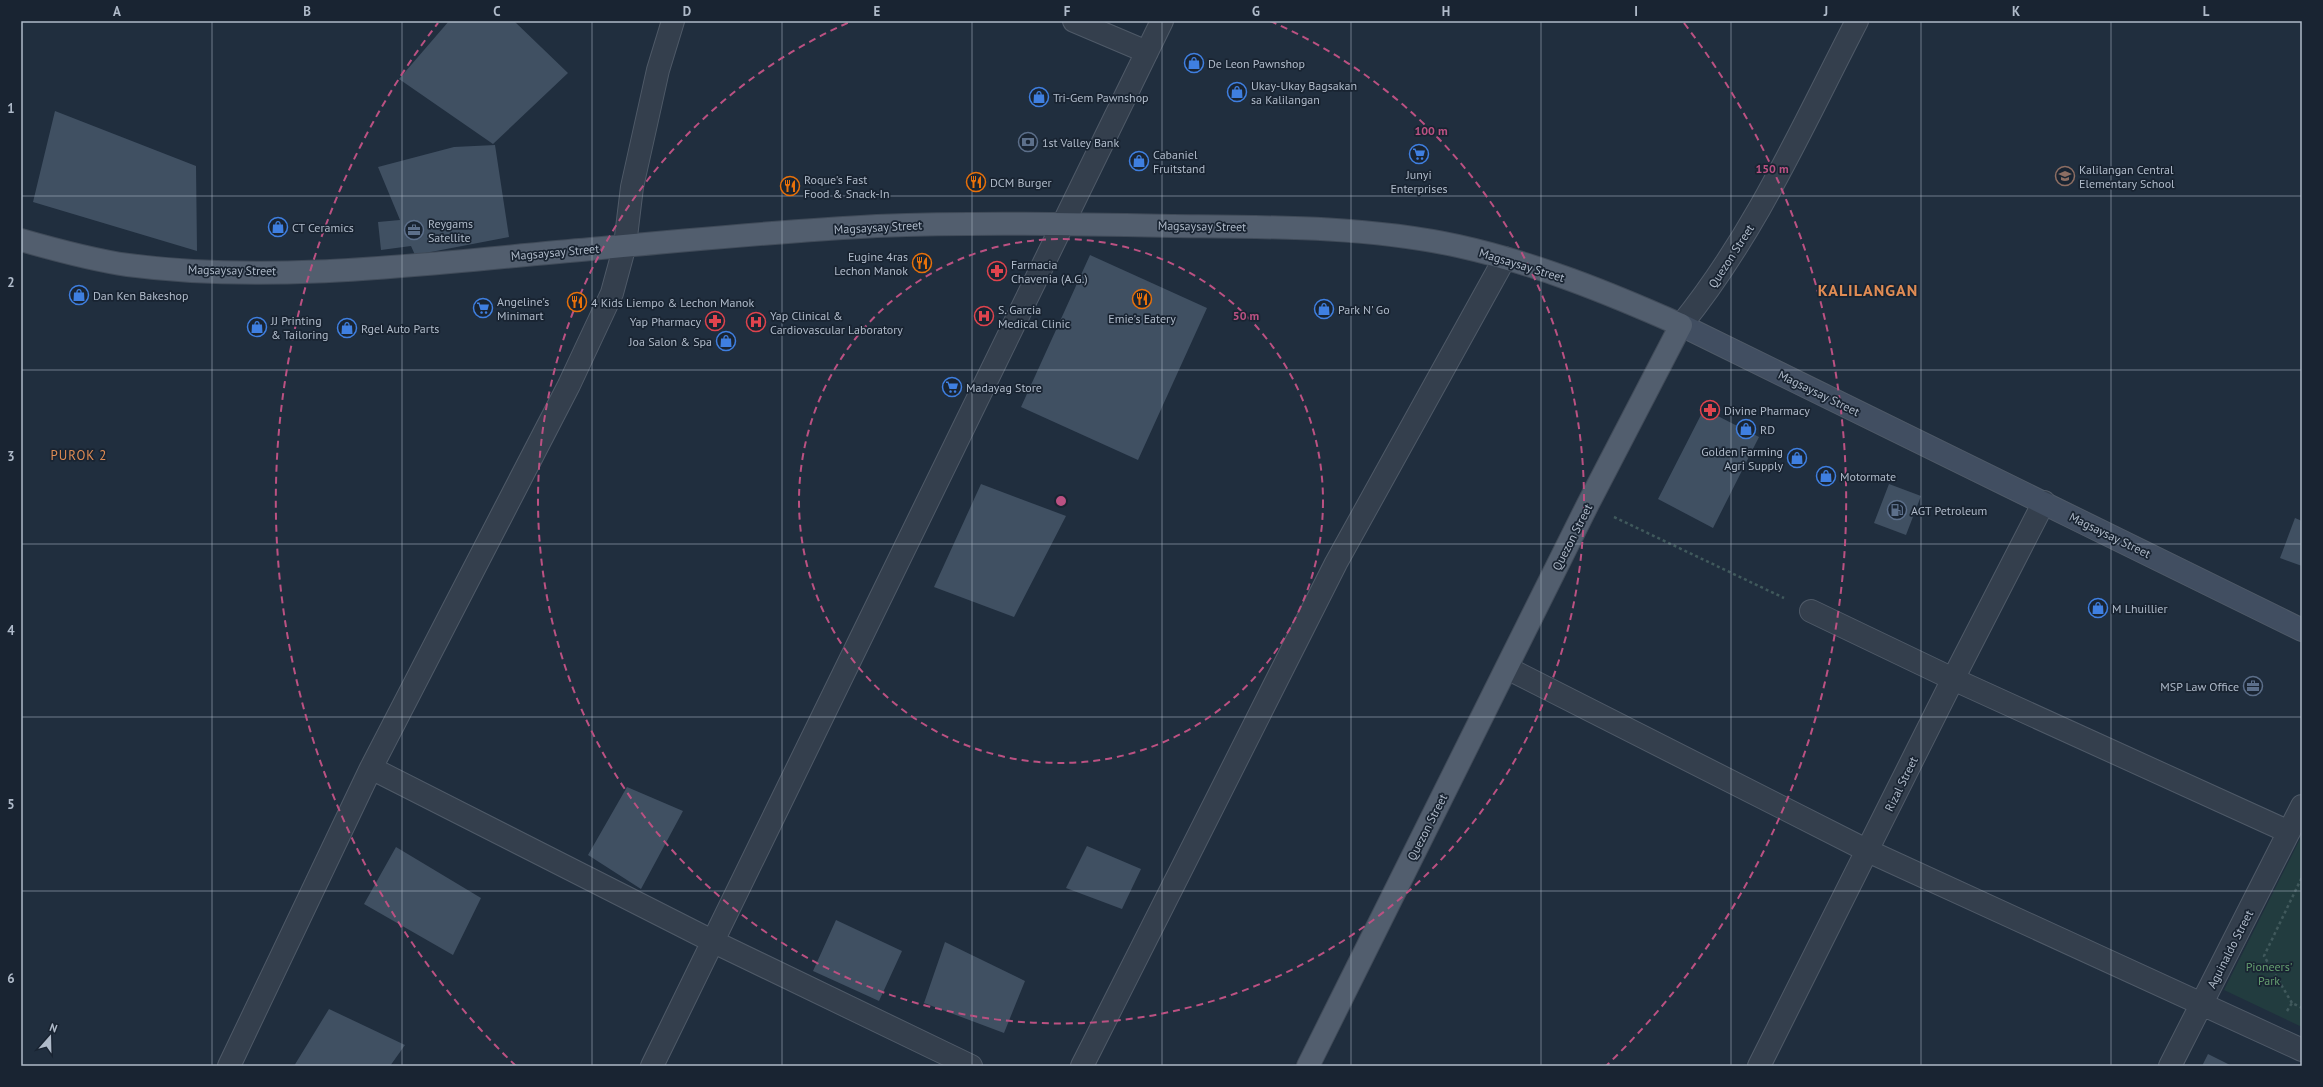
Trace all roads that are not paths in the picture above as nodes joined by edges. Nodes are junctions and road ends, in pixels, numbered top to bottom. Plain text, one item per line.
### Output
1 (673, 21) edge
2 (1074, 21) edge
3 (1162, 21) edge
4 (1857, 21) edge
5 (1147, 52) junction
6 (1061, 224) junction
7 (21, 240) edge
8 (625, 246) junction
9 (1505, 258) junction
10 (1681, 325) junction
11 (2044, 502) junction
12 (1811, 611) road end
13 (2302, 630) edge
14 (1507, 668) junction
15 (1953, 679) junction
16 (371, 768) junction
17 (2302, 806) edge
18 (2289, 832) junction
19 (1868, 851) junction
20 (714, 942) junction
21 (2203, 1003) junction
22 (2302, 1050) edge
23 (229, 1066) edge
24 (652, 1066) edge
25 (971, 1066) edge
26 (1082, 1066) edge
27 (1308, 1066) edge
28 (1759, 1066) edge
29 (2170, 1066) edge

1 - 8 street
2 - 5 street
3 - 5 street
4 - 10 street, Quezon Street
5 - 6 street
6 - 8 main road, Magsaysay Street
6 - 9 main road, Magsaysay Street
6 - 20 street
7 - 8 main road, Magsaysay Street
8 - 16 street
9 - 10 main road, Magsaysay Street
9 - 26 street
10 - 11 main road, Magsaysay Street
10 - 14 main road, Quezon Street
11 - 13 main road, Magsaysay Street
11 - 15 street, Rizal Street
12 - 15 street
14 - 19 street
14 - 27 main road, Quezon Street
15 - 18 street
15 - 19 street, Rizal Street
16 - 20 street
16 - 23 street
17 - 18 street, Aguinaldo Street
18 - 21 street, Aguinaldo Street
19 - 21 street
19 - 28 street, Rizal Street
20 - 24 street
20 - 25 street
21 - 22 street
21 - 29 street, Aguinaldo Street

